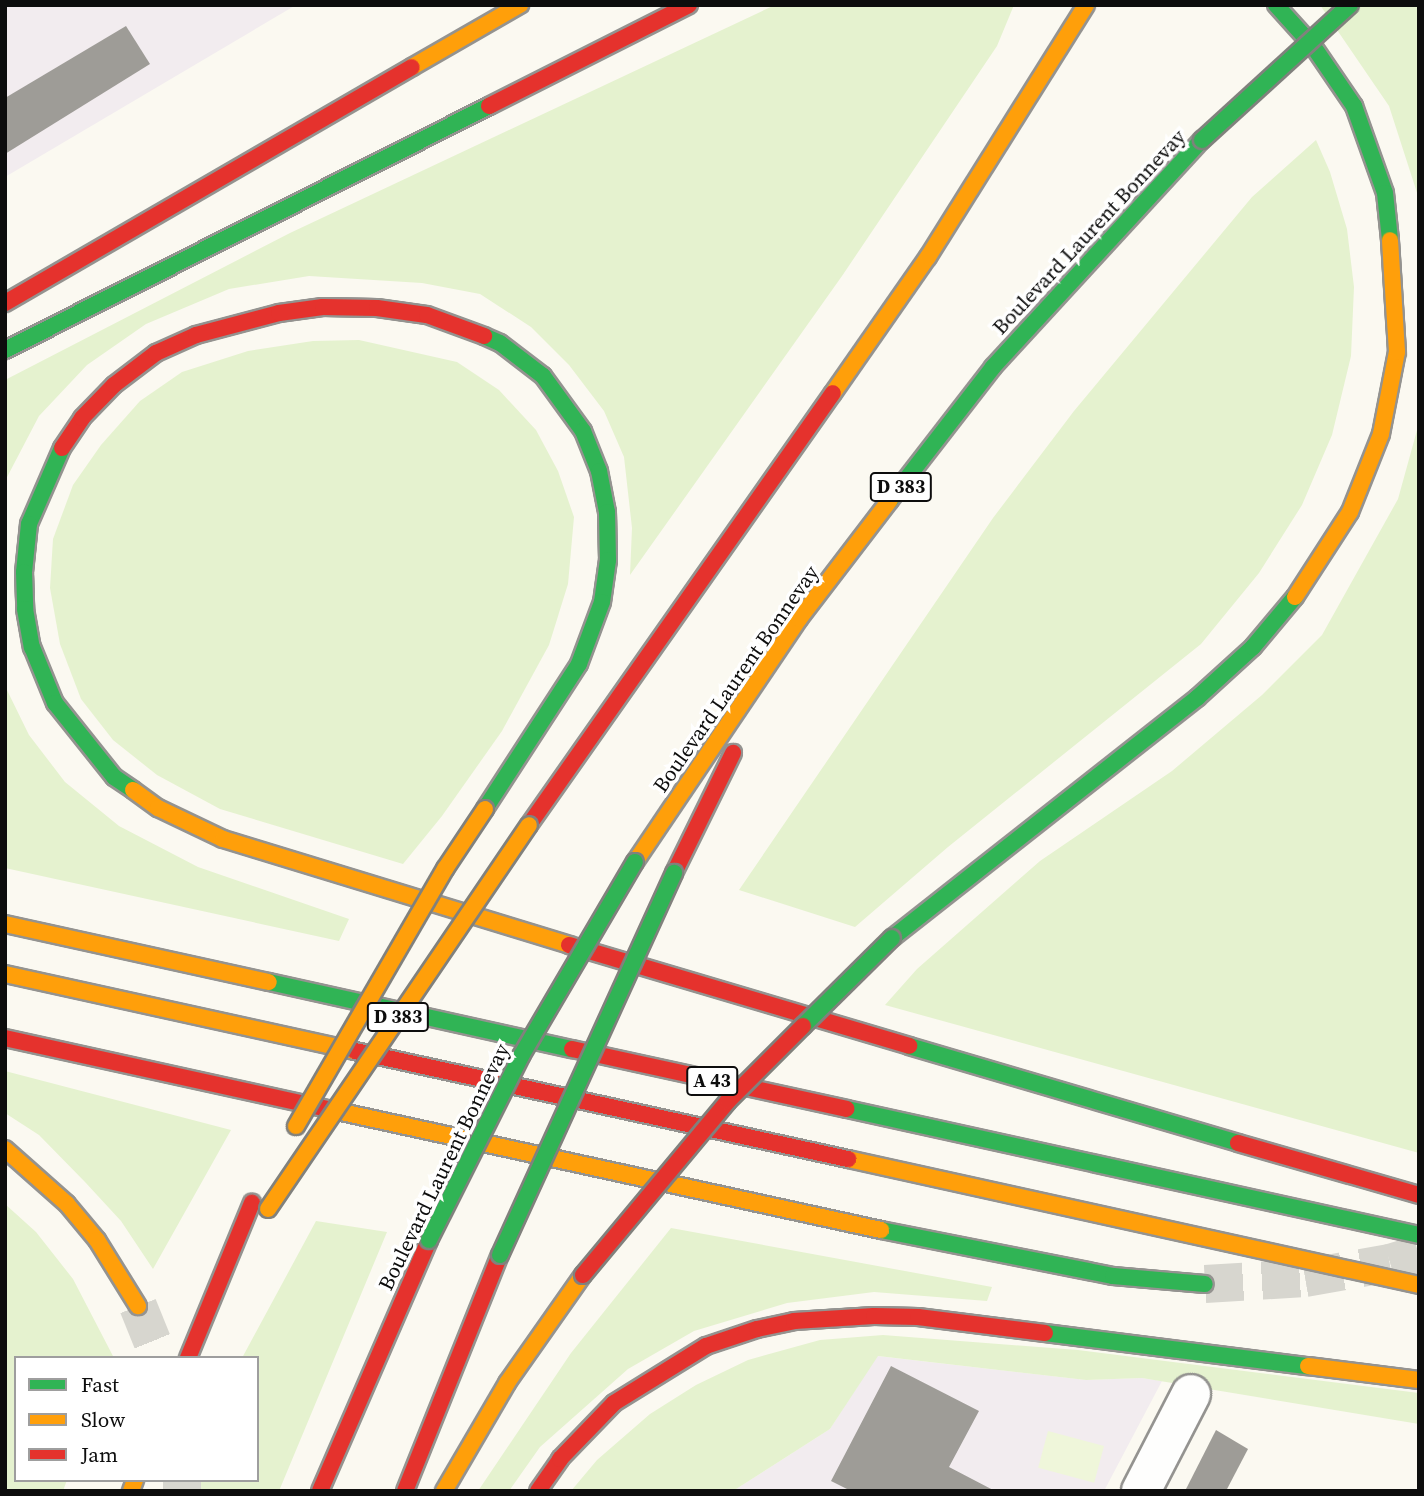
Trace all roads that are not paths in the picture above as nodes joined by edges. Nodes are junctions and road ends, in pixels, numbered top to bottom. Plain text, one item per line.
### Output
1 (520, 5) edge
2 (689, 5) edge
3 (1086, 5) edge
4 (1276, 5) edge
5 (1350, 5) edge
6 (5, 303) edge
7 (5, 350) edge
8 (799, 619) junction
9 (5, 924) edge
10 (5, 974) edge
11 (5, 1038) edge
12 (286, 1143) dead end
13 (5, 1149) edge
14 (1419, 1195) edge
15 (255, 1197) dead end
16 (1419, 1235) edge
17 (1205, 1284) tunnel mouth
18 (1419, 1285) edge
19 (138, 1306) tunnel mouth
20 (191, 1356) edge
21 (191, 1356) edge
22 (1419, 1380) edge
23 (1191, 1394) dead end
24 (320, 1491) edge
25 (405, 1491) edge
26 (444, 1491) edge
27 (538, 1491) edge
28 (1142, 1491) edge

1 - 6 highway
2 - 7 highway
3 - 20 highway, D 383, bridge
4 - 26 highway, bridge
5 - 8 highway, Boulevard Laurent Bonnevay / D 383, bridge
8 - 24 highway, Boulevard Laurent Bonnevay / D 383, bridge
8 - 25 highway, bridge
9 - 16 highway, A 43
10 - 18 highway, A 43
11 - 17 highway
12 - 14 highway, bridge
13 - 19 highway
15 - 21 highway
22 - 27 highway
23 - 28 street

